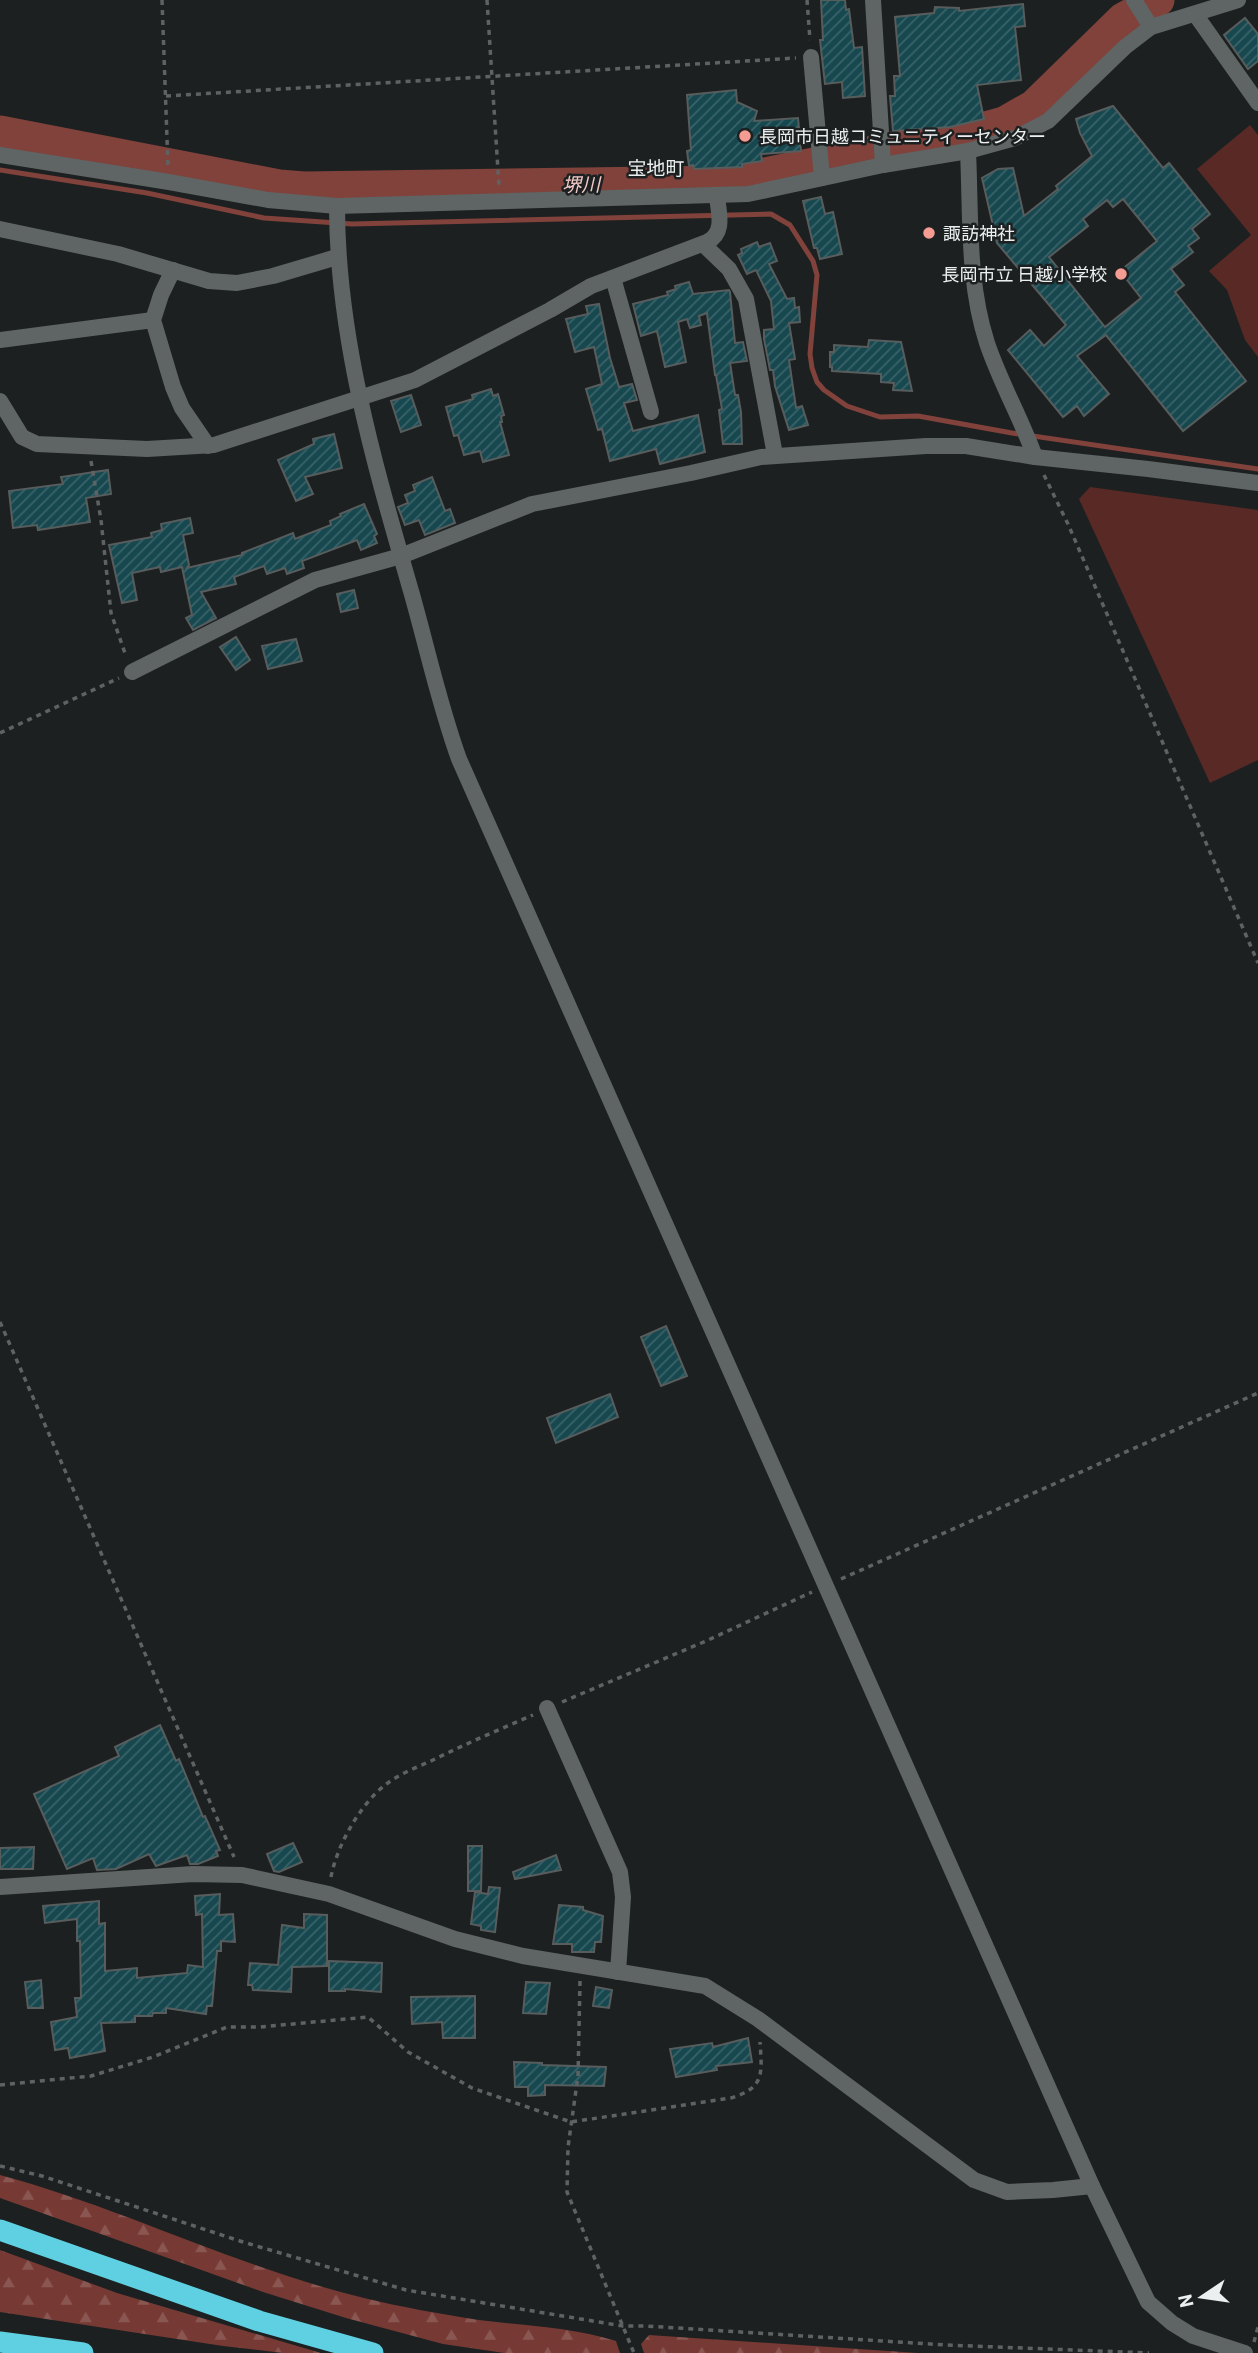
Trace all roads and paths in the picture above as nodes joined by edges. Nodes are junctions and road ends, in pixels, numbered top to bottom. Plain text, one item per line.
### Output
1 (162, 0) edge
2 (487, 0) edge
3 (807, 0) edge
4 (873, 0) edge
5 (1134, 0) edge
6 (1238, 0) edge
7 (1195, 13) junction
8 (1151, 27) junction
9 (811, 57) junction
10 (491, 75) junction
11 (166, 96) junction
12 (1258, 103) edge
13 (968, 151) junction
14 (0, 155) edge
15 (883, 165) junction
16 (822, 178) junction
17 (169, 182) junction
18 (717, 197) junction
19 (500, 202) junction
20 (337, 206) junction
21 (0, 229) edge
22 (703, 244) junction
23 (338, 257) junction
24 (173, 270) junction
25 (613, 278) junction
26 (153, 320) junction
27 (0, 340) edge
28 (359, 398) junction
29 (0, 401) edge
30 (651, 412) dead end
31 (208, 446) junction
32 (89, 447) junction
33 (775, 455) junction
34 (1035, 457) junction
35 (1258, 483) edge
36 (401, 556) junction
37 (132, 672) junction
38 (0, 733) edge
39 (1258, 963) edge
40 (0, 1322) edge
41 (1258, 1394) edge
42 (827, 1586) junction
43 (547, 1708) junction
44 (242, 1875) junction
45 (0, 1887) edge
46 (328, 1894) junction
47 (580, 1965) junction
48 (618, 1972) junction
49 (758, 2019) junction
50 (0, 2085) edge
51 (571, 2123) junction
52 (0, 2166) edge
53 (1092, 2186) junction
54 (0, 2230) edge
55 (623, 2326) junction
56 (0, 2342) edge
57 (83, 2353) edge
58 (373, 2353) edge
59 (634, 2353) edge
60 (1149, 2353) edge
61 (1245, 2353) edge

1 - 11 path
2 - 10 path
3 - 9 path
4 - 15 street
5 - 8 street
6 - 7 street
7 - 8 street
7 - 12 street
8 - 13 street
9 - 10 path
9 - 16 street
10 - 11 path
10 - 19 path
11 - 17 path
13 - 15 street
13 - 34 street
14 - 17 street
15 - 16 street
16 - 18 street
17 - 20 street
18 - 19 street
18 - 22 street
19 - 20 street
20 - 23 street
21 - 24 street
22 - 25 street
22 - 33 street
23 - 24 street
23 - 28 street
24 - 26 street
25 - 28 street
25 - 30 street
26 - 27 street
26 - 31 street
28 - 31 street
28 - 36 street
29 - 32 street
31 - 32 street
32 - 37 path
33 - 34 street
33 - 36 street
34 - 35 street
34 - 39 path
36 - 37 street
36 - 42 street
37 - 38 path
40 - 44 path
41 - 42 path
42 - 43 path
42 - 53 street
43 - 46 path
43 - 48 street
44 - 45 street
44 - 46 street
46 - 47 street
47 - 48 street
47 - 51 path
48 - 49 street
49 - 51 path
49 - 53 street
50 - 51 path
51 - 55 path
52 - 55 path
53 - 61 street
54 - 58 highway
55 - 59 path
55 - 60 path
56 - 57 highway

